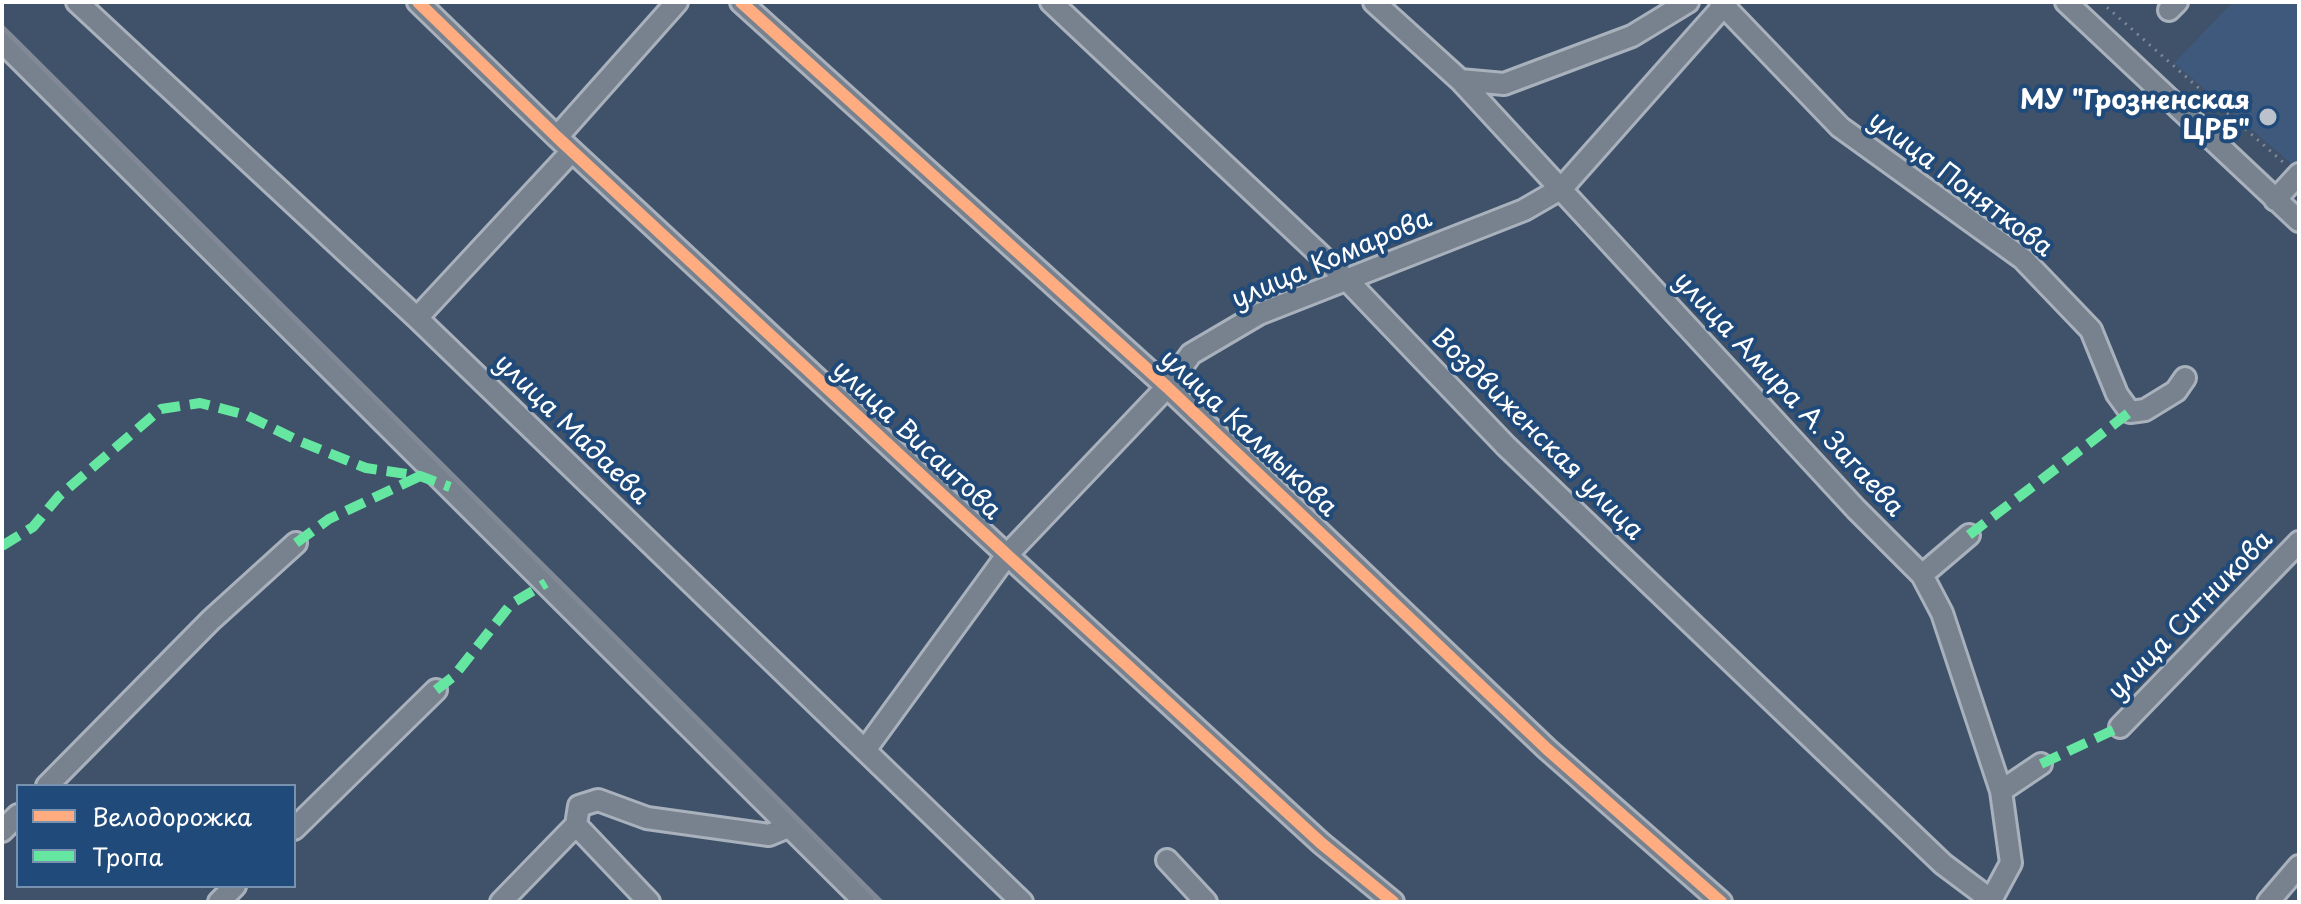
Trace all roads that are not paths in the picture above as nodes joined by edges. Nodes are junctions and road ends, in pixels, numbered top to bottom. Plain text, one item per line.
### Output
1 (77, 2) edge
2 (418, 2) edge
3 (677, 2) edge
4 (741, 2) edge
5 (1051, 2) edge
6 (1374, 2) edge
7 (1688, 2) edge
8 (2066, 2) edge
9 (1724, 3) edge
10 (2, 42) edge
11 (1460, 80) junction
12 (557, 137) junction
13 (572, 151) junction
14 (2299, 174) edge
15 (1562, 188) junction
16 (2275, 200) junction
17 (2299, 221) edge
18 (1347, 280) junction
19 (417, 318) junction
20 (2185, 378) dead end
21 (1167, 387) junction
22 (1969, 535) dead end
23 (2299, 542) edge
24 (296, 543) dead end
25 (1007, 555) junction
26 (1922, 575) junction
27 (436, 690) dead end
28 (2120, 727) dead end
29 (865, 750) junction
30 (2041, 764) dead end
31 (49, 784) edge
32 (2001, 791) junction
33 (576, 825) junction
34 (296, 827) edge
35 (788, 827) junction
36 (1167, 860) dead end
37 (2299, 866) edge
38 (1991, 901) edge
39 (501, 902) edge
40 (649, 902) edge
41 (865, 902) edge
42 (1022, 902) edge
43 (1206, 902) edge
44 (1393, 902) edge
45 (1721, 902) edge
46 (2268, 902) edge

1 - 19 street, улица Мадаева
2 - 12 street, улица Висаитова
3 - 12 street
4 - 21 street, улица Калмыкова
5 - 18 street, Воздвиженская улица
6 - 11 street, улица Амира А. Загаева
7 - 11 street
8 - 16 street
9 - 15 street, улица Комарова
9 - 20 street, улица Поняткова
10 - 35 street
11 - 15 street, улица Амира А. Загаева
12 - 13 street, улица Висаитова
13 - 19 street
13 - 25 street, улица Висаитова
14 - 16 street
15 - 18 street, улица Комарова
15 - 26 street, улица Амира А. Загаева
16 - 17 street
18 - 21 street, улица Комарова
18 - 38 street, Воздвиженская улица
19 - 29 street, улица Мадаева
21 - 25 street, улица Комарова
21 - 45 street, улица Калмыкова
22 - 26 street
23 - 28 street, улица Ситникова
24 - 31 street
25 - 29 street, улица Комарова
25 - 44 street, улица Висаитова
26 - 32 street, улица Амира А. Загаева
27 - 34 street
29 - 42 street, улица Мадаева
30 - 32 street
32 - 38 street, улица Амира А. Загаева
33 - 35 street
33 - 39 street
33 - 40 street
35 - 41 street
36 - 43 street
37 - 46 street

